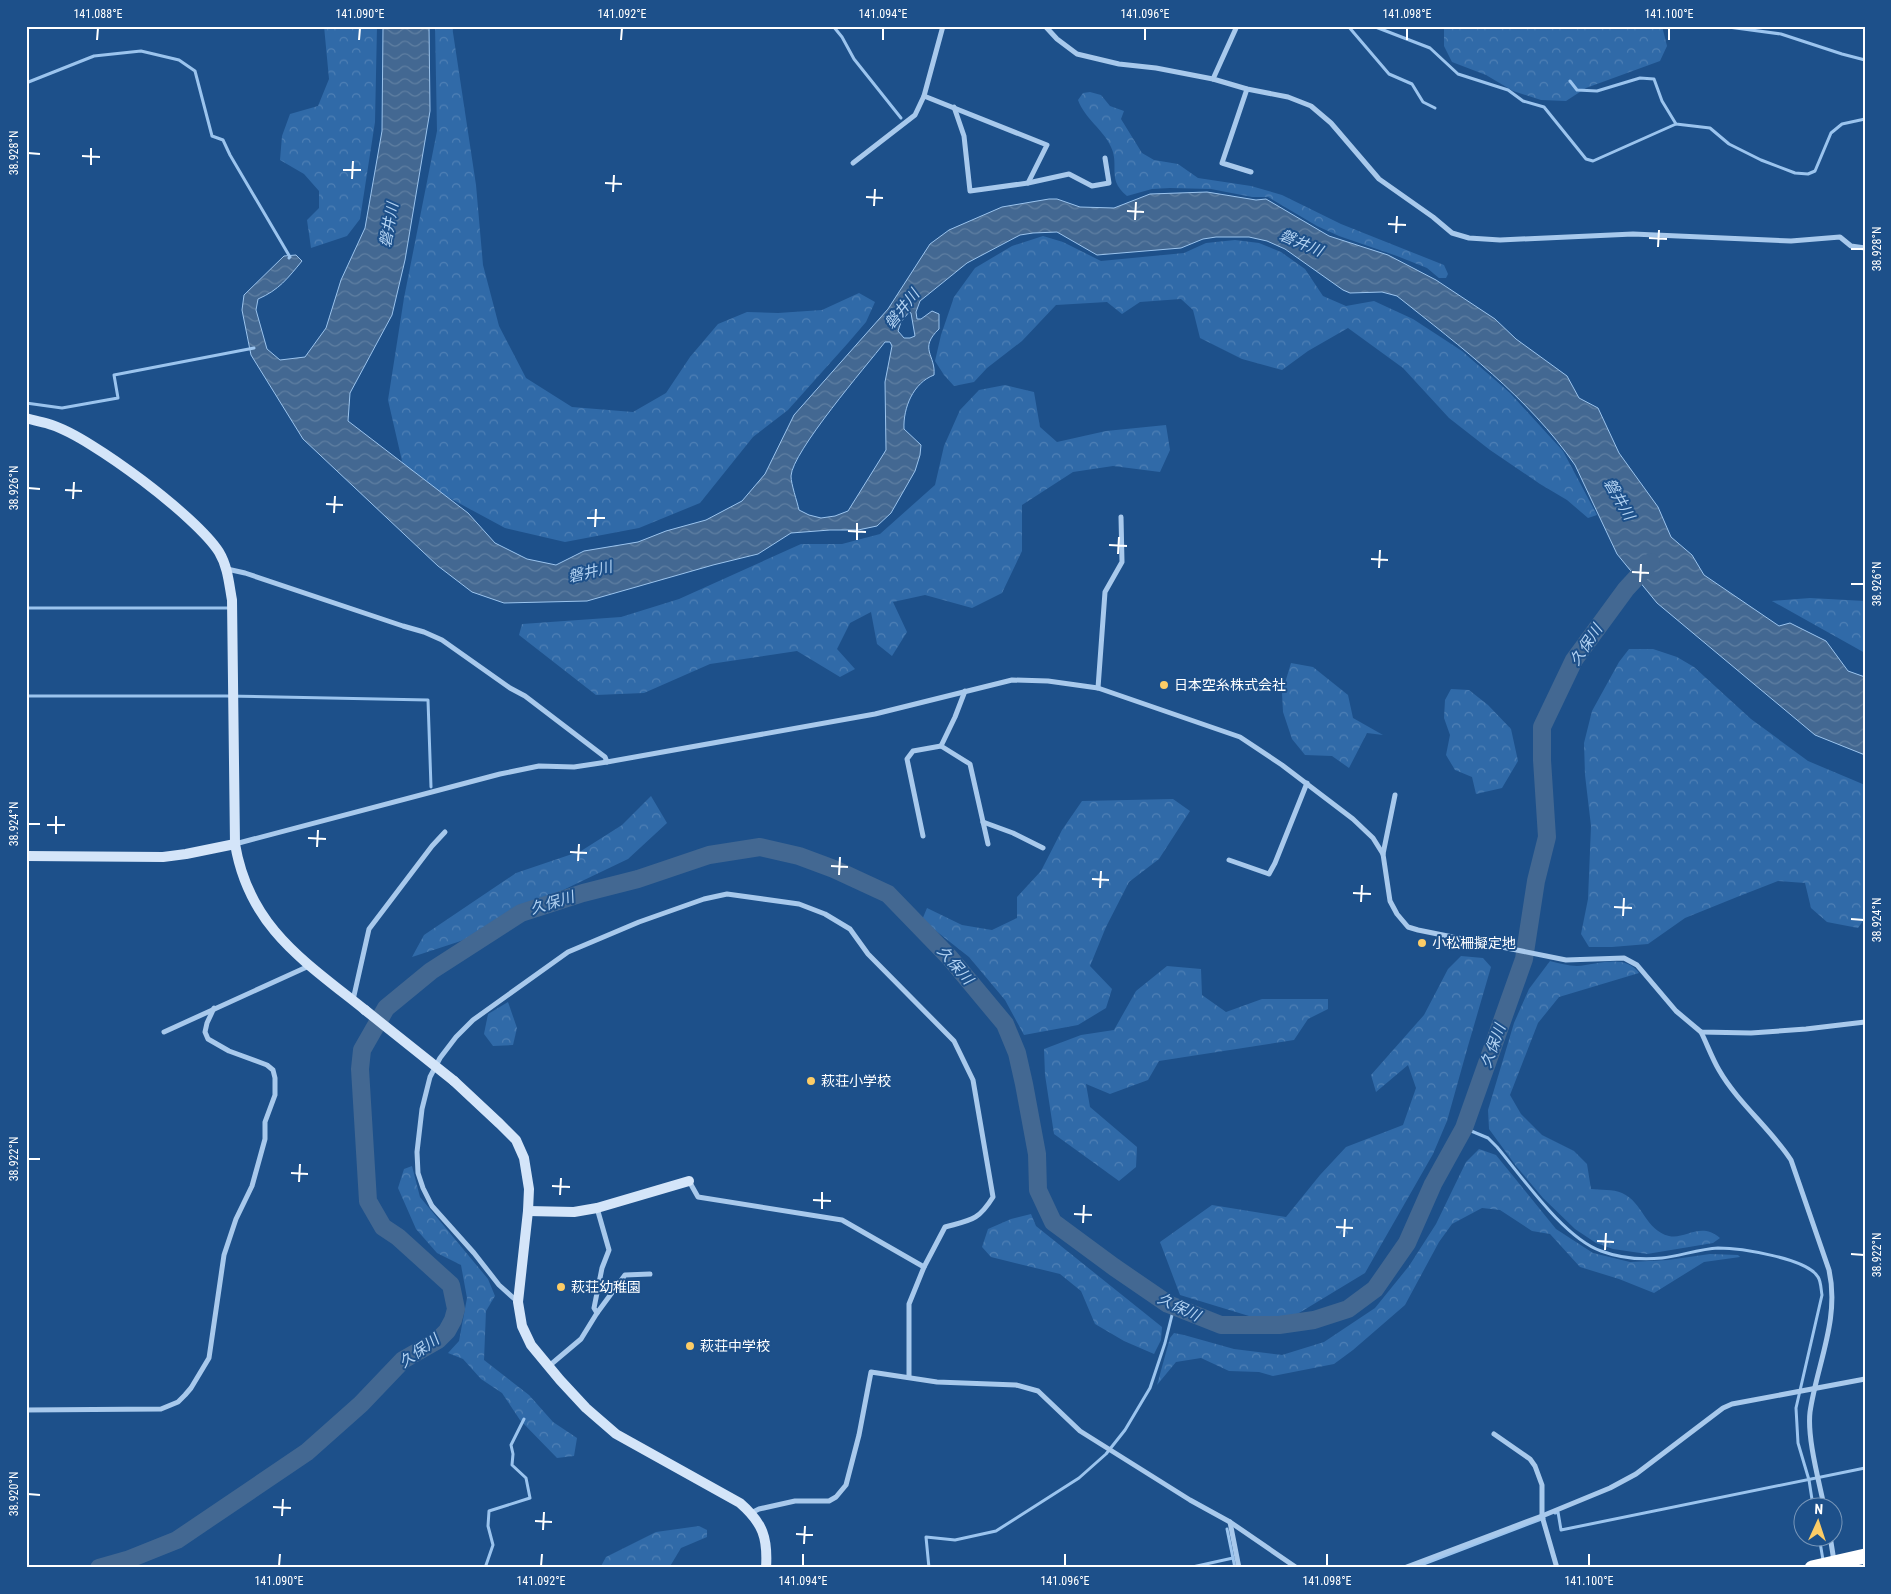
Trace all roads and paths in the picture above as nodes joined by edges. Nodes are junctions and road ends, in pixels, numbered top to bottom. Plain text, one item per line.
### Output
1 (943, 26) edge
2 (1045, 26) edge
3 (1237, 26) edge
4 (1213, 79) junction
5 (1247, 89) junction
6 (924, 96) junction
7 (954, 108) junction
8 (1105, 158) dead end
9 (852, 163) dead end
10 (1251, 172) dead end
11 (1028, 183) junction
12 (1865, 248) edge
13 (26, 418) edge
14 (1121, 517) dead end
15 (226, 569) junction
16 (1098, 688) junction
17 (965, 691) junction
18 (941, 746) junction
19 (607, 762) junction
20 (1306, 783) junction
21 (1395, 795) dead end
22 (983, 822) junction
23 (445, 832) dead end
24 (923, 836) dead end
25 (235, 844) junction
26 (988, 844) dead end
27 (1043, 848) dead end
28 (1383, 854) junction
29 (26, 856) edge
30 (1229, 860) dead end
31 (309, 966) junction
32 (353, 1001) junction
33 (214, 1008) junction
34 (1865, 1022) edge
35 (164, 1032) dead end
36 (1701, 1032) junction
37 (689, 1181) joint
38 (597, 1208) junction
39 (528, 1211) junction
40 (924, 1267) junction
41 (650, 1274) dead end
42 (518, 1302) junction
43 (597, 1313) junction
44 (548, 1367) junction
45 (909, 1377) junction
46 (1865, 1379) edge
47 (1815, 1389) junction
48 (26, 1410) edge
49 (1494, 1434) dead end
50 (1822, 1496) edge
51 (751, 1513) junction
52 (1542, 1516) junction
53 (1230, 1522) junction
54 (1832, 1546) edge
55 (1865, 1556) edge
56 (1835, 1563) junction
57 (766, 1568) edge
58 (1239, 1568) edge
59 (1298, 1568) edge
60 (1404, 1568) edge
61 (1557, 1568) edge
62 (1812, 1568) edge

1 - 6 street
2 - 4 street
3 - 4 street
4 - 5 street
5 - 10 street
5 - 12 street
6 - 7 street
6 - 9 street
7 - 11 street
7 - 11 street
8 - 11 street
13 - 15 street
14 - 16 street
15 - 19 street
15 - 25 street
16 - 17 street
16 - 20 street
17 - 18 street
17 - 19 street
18 - 22 street
18 - 24 street
19 - 25 street
20 - 28 street
20 - 30 street
21 - 28 street
22 - 26 street
22 - 27 street
23 - 32 street
25 - 29 street
25 - 31 street
28 - 36 street
31 - 32 street
31 - 33 street
32 - 39 street, bridge
33 - 35 street
33 - 48 street
34 - 36 street
36 - 47 street
37 - 38 street
37 - 40 street
38 - 39 street
38 - 43 street
39 - 42 street
40 - 42 street
40 - 45 street
41 - 43 street
42 - 44 street
43 - 44 street
44 - 51 street
45 - 51 street
45 - 53 street
46 - 47 street
47 - 50 street
47 - 52 street
49 - 52 street
51 - 57 street
52 - 60 street
52 - 61 street
53 - 58 street
53 - 59 street
54 - 56 street
55 - 56 highway
56 - 62 highway

